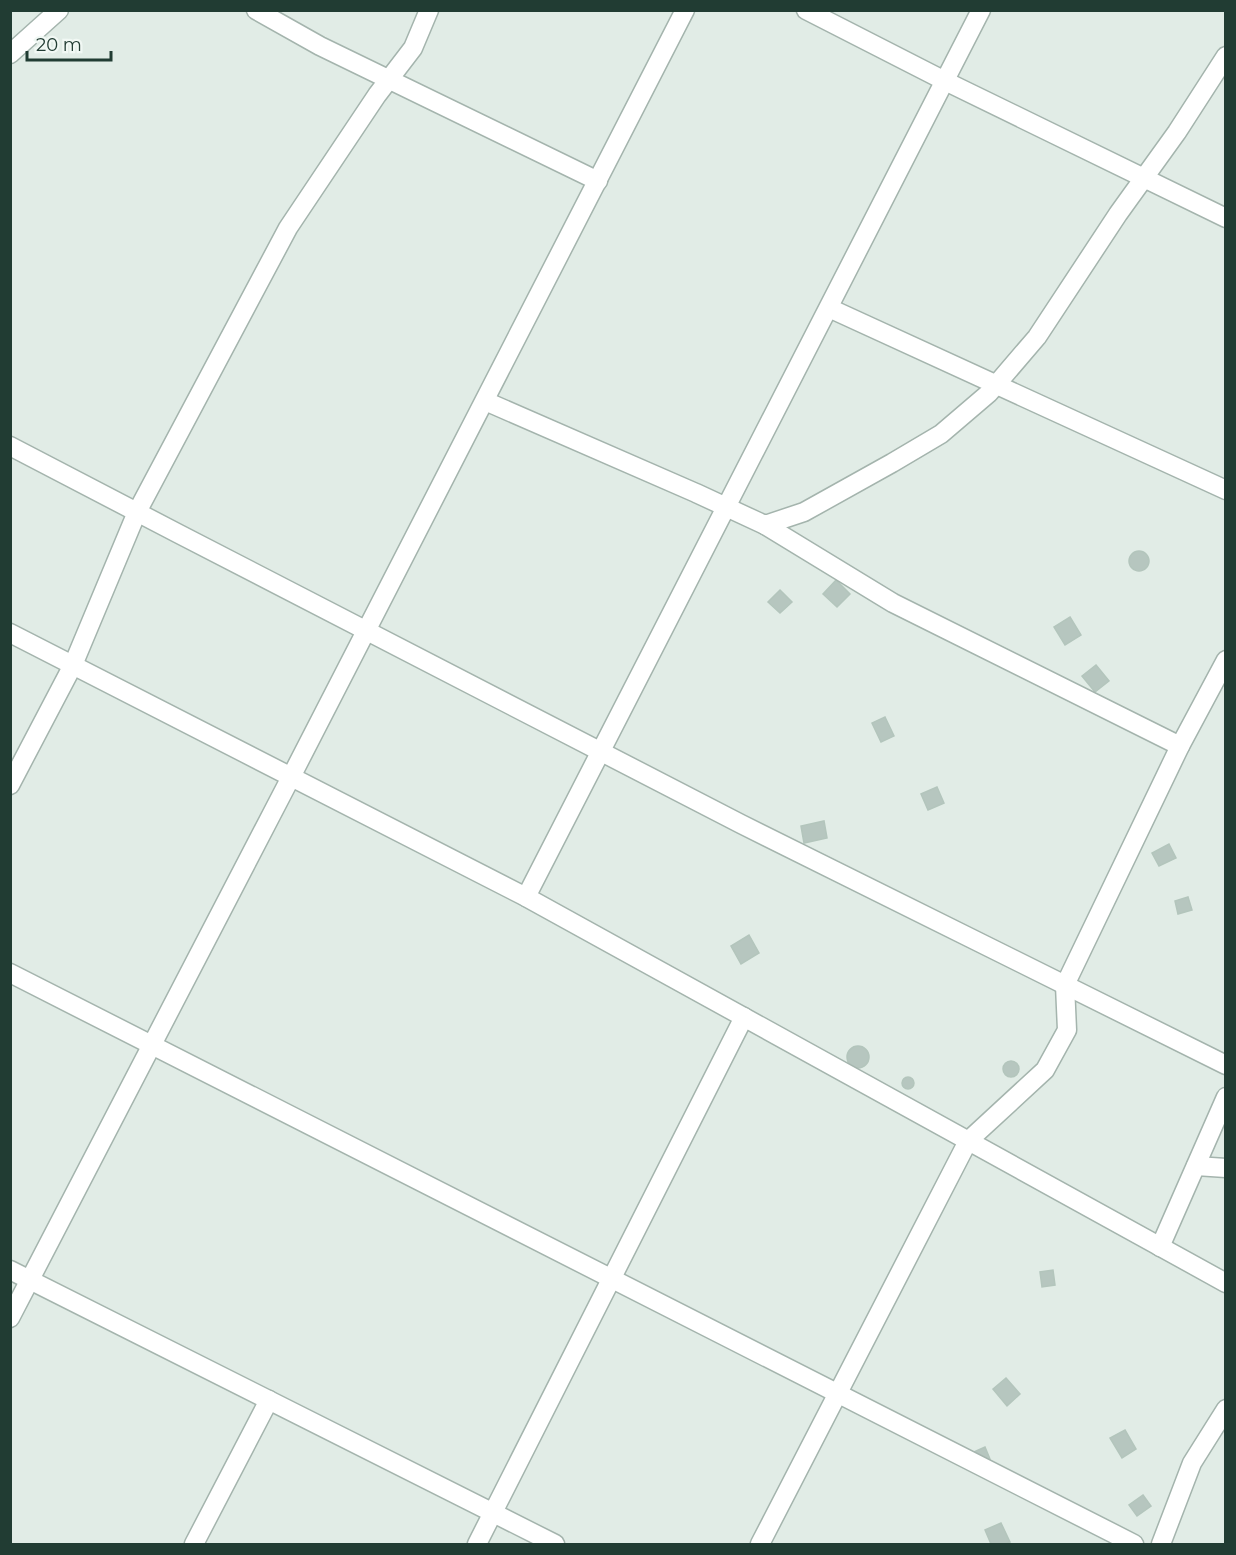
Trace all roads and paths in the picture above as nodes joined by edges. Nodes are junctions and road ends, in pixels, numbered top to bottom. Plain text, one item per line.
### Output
1 (59, 10) edge
2 (256, 10) edge
3 (429, 10) edge
4 (685, 10) edge
5 (807, 10) edge
6 (981, 10) edge
7 (10, 54) edge
8 (1226, 56) edge
9 (389, 80) junction
10 (945, 81) junction
11 (1144, 178) junction
12 (598, 181) junction
13 (1226, 218) edge
14 (829, 308) junction
15 (996, 385) junction
16 (485, 401) junction
17 (10, 446) edge
18 (1226, 490) edge
19 (726, 507) junction
20 (137, 512) junction
21 (765, 525) junction
22 (367, 631) junction
23 (10, 633) edge
24 (1226, 660) edge
25 (73, 665) junction
26 (1180, 746) junction
27 (600, 751) junction
28 (291, 777) junction
29 (10, 785) edge
30 (526, 897) junction
31 (10, 973) edge
32 (1065, 985) junction
33 (744, 1017) junction
34 (152, 1045) junction
35 (1226, 1065) edge
36 (1226, 1098) edge
37 (968, 1141) junction
38 (1196, 1166) junction
39 (1226, 1168) edge
40 (1161, 1247) junction
41 (10, 1270) edge
42 (612, 1279) junction
43 (30, 1280) junction
44 (1226, 1283) edge
45 (10, 1318) edge
46 (838, 1394) junction
47 (269, 1400) junction
48 (1226, 1409) edge
49 (493, 1513) junction
50 (194, 1545) edge
51 (477, 1545) edge
52 (555, 1545) edge
53 (760, 1545) edge
54 (1134, 1545) edge
55 (1161, 1545) edge

1 - 7 street
2 - 9 street
3 - 9 street
4 - 12 street
5 - 10 street
6 - 10 street
8 - 11 street
9 - 12 street
9 - 20 street
10 - 11 street
10 - 14 street
11 - 13 street
11 - 15 street
12 - 16 street
14 - 15 street
14 - 19 street
15 - 18 street
15 - 21 street
16 - 19 street
16 - 22 street
17 - 20 street
19 - 21 street
19 - 27 street
20 - 22 street
20 - 25 street
21 - 26 street
22 - 27 street
22 - 28 street
23 - 25 street
24 - 26 street
25 - 28 street
25 - 29 street
26 - 32 street
27 - 30 street
27 - 32 street
28 - 30 street
28 - 34 street
30 - 33 street
31 - 34 street
32 - 35 street
32 - 37 street
33 - 37 street
33 - 42 street
34 - 42 street
34 - 43 street
36 - 38 street
37 - 40 street
37 - 46 street
38 - 39 street
38 - 40 street
40 - 44 street
41 - 43 street
42 - 46 street
42 - 49 street
43 - 45 street
43 - 47 street
46 - 53 street
46 - 54 street
47 - 49 street
47 - 50 street
48 - 55 street
49 - 51 street
49 - 52 street

